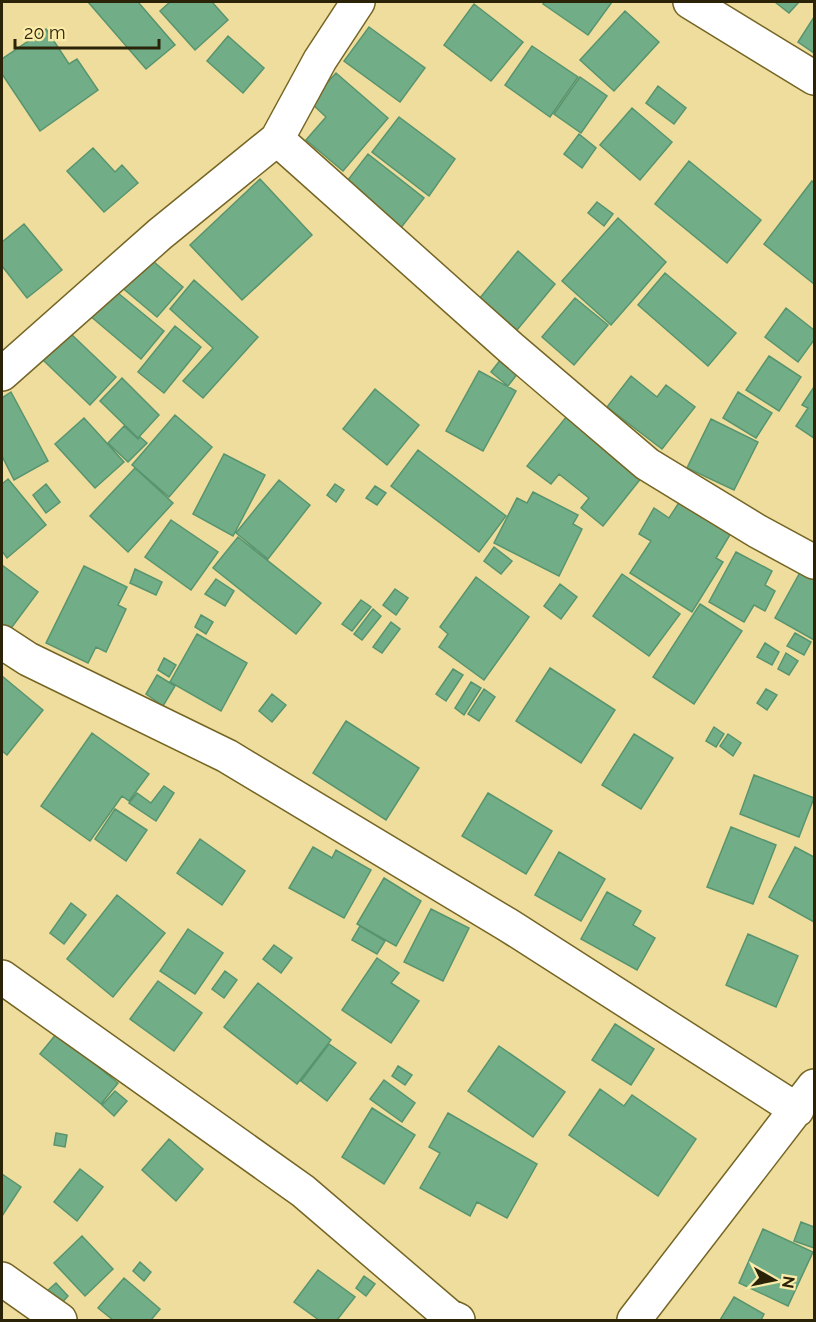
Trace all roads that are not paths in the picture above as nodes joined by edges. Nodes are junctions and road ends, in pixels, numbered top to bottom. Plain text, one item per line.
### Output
1 (358, 2) edge
2 (690, 2) edge
3 (814, 78) edge
4 (277, 139) junction
5 (2, 374) edge
6 (814, 562) edge
7 (2, 642) edge
8 (2, 977) edge
9 (806, 1098) edge
10 (2, 1279) edge
11 (60, 1320) edge
12 (458, 1320) edge
13 (634, 1320) edge

1 - 4 street
2 - 3 street
4 - 5 street
4 - 6 street
7 - 9 street
8 - 12 street
9 - 13 street
10 - 11 street

